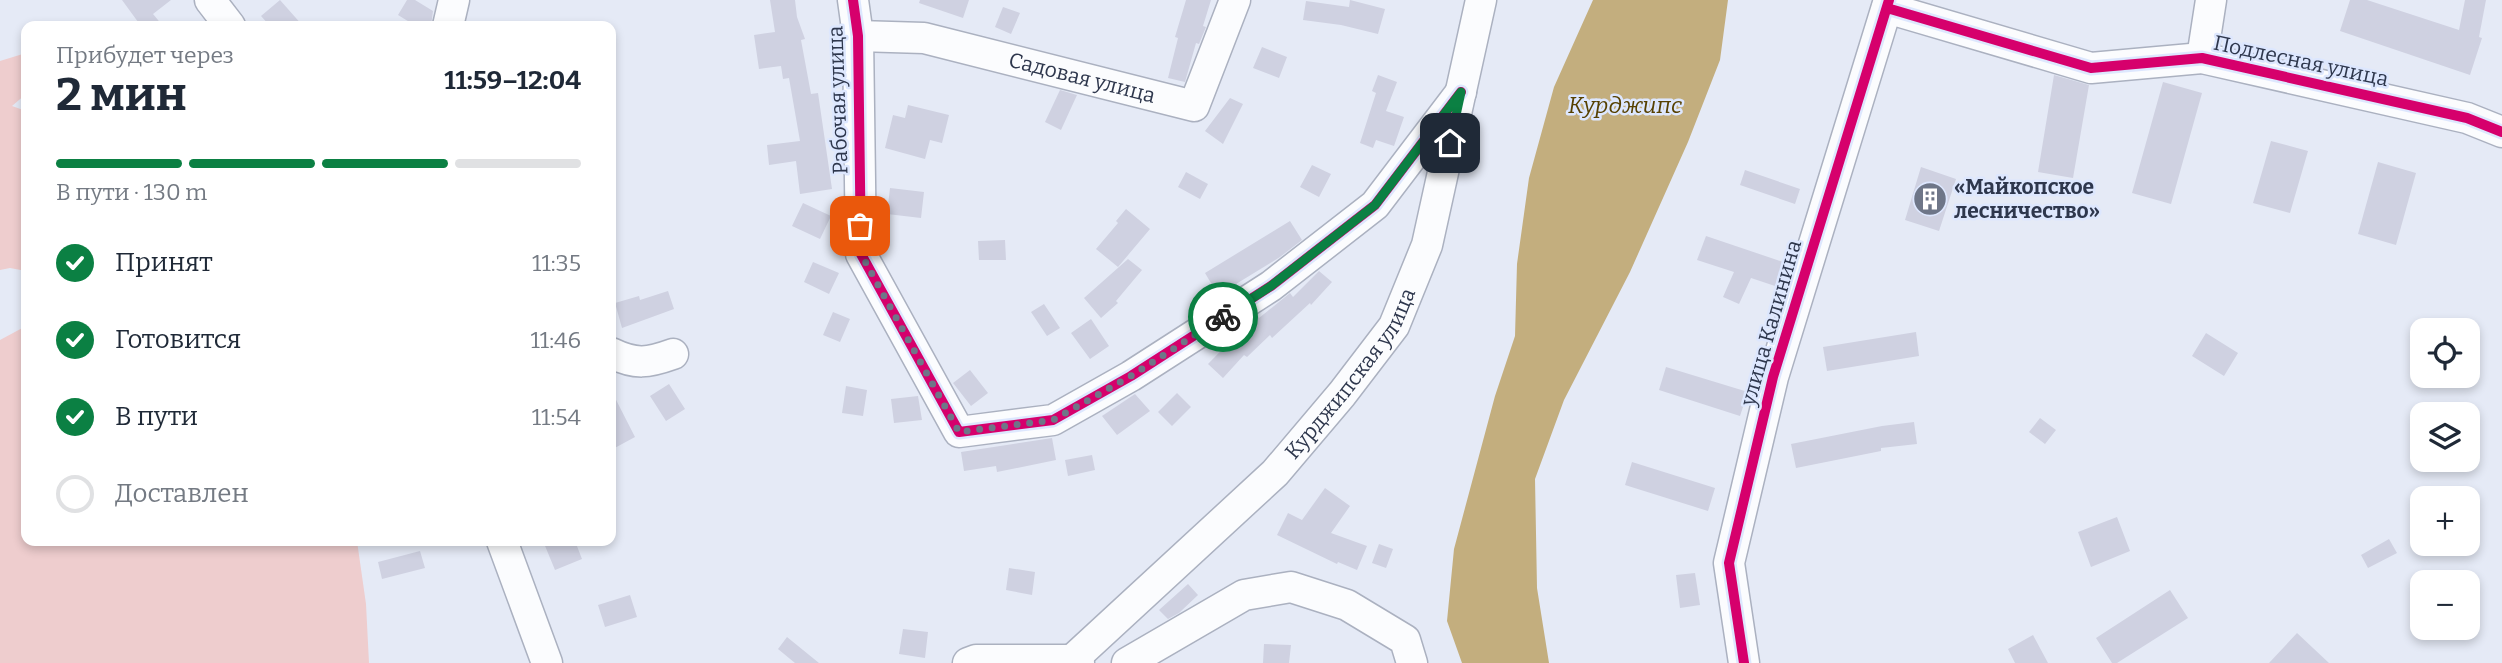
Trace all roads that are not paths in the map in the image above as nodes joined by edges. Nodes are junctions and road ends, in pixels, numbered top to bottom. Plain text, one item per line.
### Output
1 (210, 0) edge
2 (454, 0) edge
3 (853, 0) edge
4 (1235, 0) edge
5 (1481, 0) edge
6 (2211, 0) edge
7 (1888, 4) edge
8 (226, 21) edge
9 (449, 21) edge
10 (858, 36) junction
11 (2202, 58) junction
12 (1461, 92) junction
13 (2502, 132) edge
14 (673, 354) dead end
15 (616, 356) edge
16 (504, 546) edge
17 (1073, 662) edge
18 (547, 663) edge
19 (968, 663) edge
20 (1127, 663) edge
21 (1412, 663) edge
22 (1744, 663) edge

1 - 8 street
2 - 9 street
3 - 10 street, Рабочая улица
4 - 10 street, Садовая улица
5 - 12 street, Курджипская улица
6 - 11 street
7 - 11 street, Подлесная улица
7 - 22 street, улица Калинина
10 - 12 street, Рабочая улица
11 - 13 street, Подлесная улица
12 - 17 street, Курджипская улица
14 - 15 street
16 - 18 street
17 - 19 street, Курджипская улица
20 - 21 street

